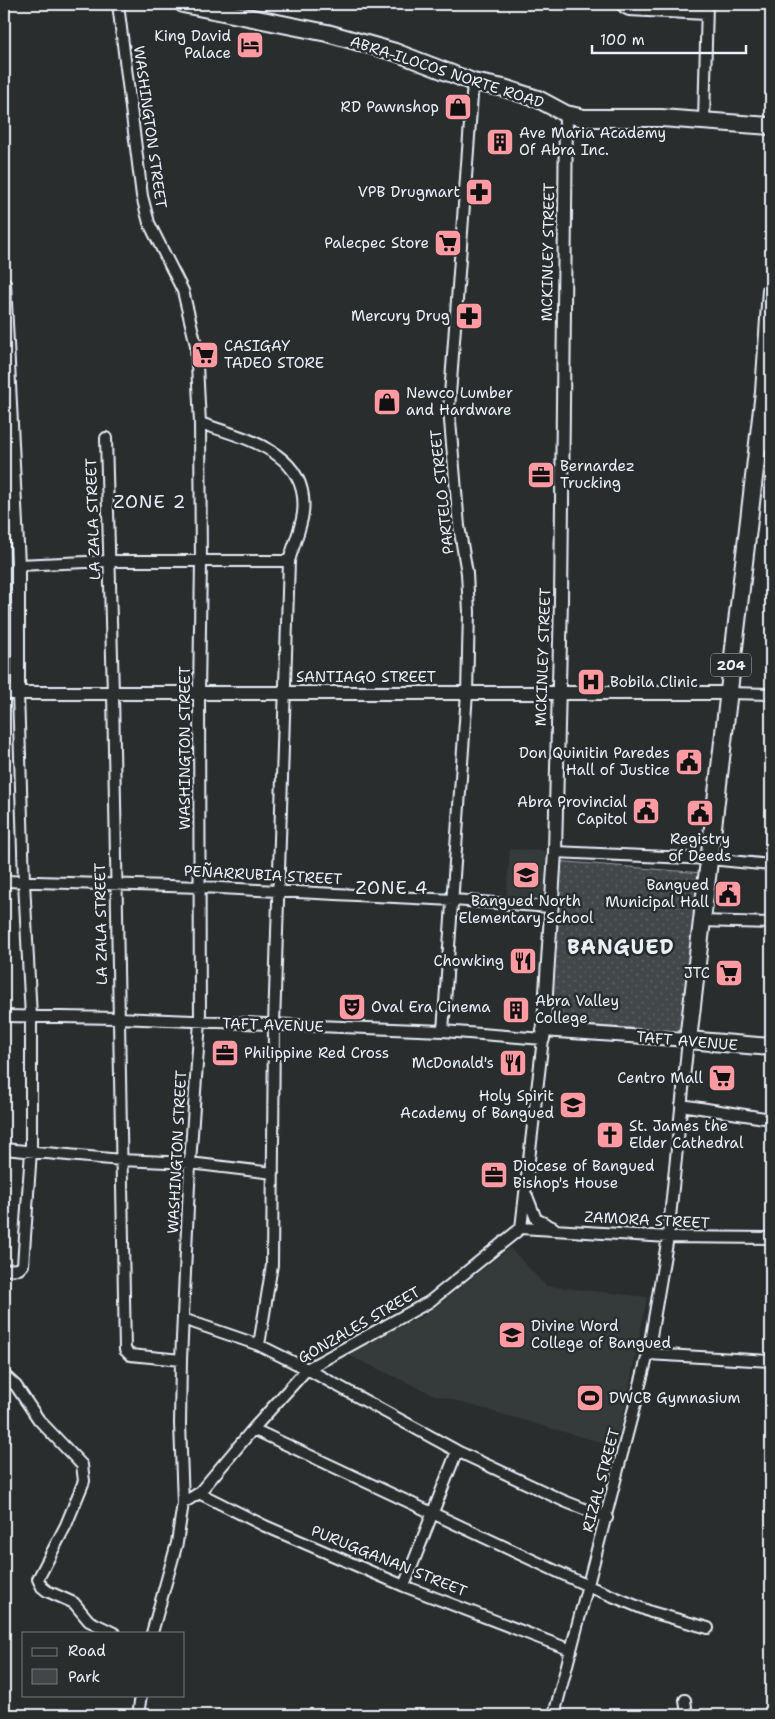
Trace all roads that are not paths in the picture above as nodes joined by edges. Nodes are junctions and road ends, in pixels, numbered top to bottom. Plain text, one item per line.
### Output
1 (118, 4) edge
2 (183, 4) edge
3 (622, 4) edge
4 (210, 6) edge
5 (707, 9) edge
6 (473, 82) junction
7 (566, 114) junction
8 (704, 121) junction
9 (771, 126) edge
10 (4, 283) edge
11 (771, 290) edge
12 (200, 423) junction
13 (7, 433) edge
14 (106, 438) dead end
15 (765, 444) edge
16 (109, 561) junction
17 (289, 561) junction
18 (201, 562) junction
19 (18, 565) junction
20 (4, 693) edge
21 (18, 693) junction
22 (113, 693) junction
23 (199, 693) junction
24 (285, 693) junction
25 (467, 693) junction
26 (558, 693) junction
27 (729, 693) junction
28 (771, 694) edge
29 (555, 852) junction
30 (710, 860) junction
31 (771, 865) edge
32 (4, 882) edge
33 (24, 882) junction
34 (116, 885) junction
35 (200, 887) junction
36 (279, 891) junction
37 (453, 900) junction
38 (550, 907) junction
39 (701, 921) junction
40 (771, 923) edge
41 (4, 1016) edge
42 (31, 1017) junction
43 (118, 1018) junction
44 (200, 1021) junction
45 (274, 1025) junction
46 (443, 1031) junction
47 (543, 1034) junction
48 (688, 1040) junction
49 (771, 1047) edge
50 (681, 1106) junction
51 (771, 1119) edge
52 (4, 1149) edge
53 (31, 1152) junction
54 (121, 1160) junction
55 (190, 1163) junction
56 (273, 1173) junction
57 (526, 1193) junction
58 (521, 1228) junction
59 (562, 1230) junction
60 (668, 1237) junction
61 (771, 1238) edge
62 (4, 1270) edge
63 (183, 1319) junction
64 (259, 1345) junction
65 (648, 1354) junction
66 (181, 1360) junction
67 (771, 1361) edge
68 (307, 1369) junction
69 (4, 1375) edge
70 (253, 1429) junction
71 (457, 1451) junction
72 (199, 1493) junction
73 (183, 1503) junction
74 (432, 1513) junction
75 (607, 1518) junction
76 (404, 1586) junction
77 (588, 1586) junction
78 (708, 1628) dead end
79 (112, 1632) edge
80 (152, 1632) edge
81 (571, 1650) junction
82 (141, 1696) edge
83 (685, 1700) dead end
84 (138, 1715) edge
85 (554, 1715) edge
86 (686, 1715) edge

1 - 12 street, WASHINGTON STREET
2 - 4 main road, ABRA-ILOCOS NORTE ROAD
3 - 5 street
4 - 6 main road, ABRA-ILOCOS NORTE ROAD
5 - 8 street
6 - 7 main road, ABRA-ILOCOS NORTE ROAD
6 - 25 street, PARTELO STREET
7 - 8 main road, ABRA-ILOCOS NORTE ROAD
7 - 26 street, MCKINLEY STREET
8 - 9 main road, ABRA-ILOCOS NORTE ROAD
10 - 13 street
11 - 15 main road, 204
12 - 17 street
12 - 18 street, WASHINGTON STREET
13 - 19 street
14 - 16 street, LA ZALA STREET
15 - 27 main road, 204
16 - 18 street
16 - 19 street
16 - 22 street, LA ZALA STREET
17 - 18 street
17 - 24 street
18 - 23 street, WASHINGTON STREET
19 - 21 street
20 - 21 street, SANTIAGO STREET
21 - 22 street, SANTIAGO STREET
21 - 33 street
22 - 23 street, SANTIAGO STREET
22 - 34 street, LA ZALA STREET
23 - 24 street, SANTIAGO STREET
23 - 35 street, WASHINGTON STREET
24 - 25 street, SANTIAGO STREET
24 - 36 street
25 - 26 street, SANTIAGO STREET
25 - 37 street, PARTELO STREET
26 - 27 street, SANTIAGO STREET
26 - 29 street, MCKINLEY STREET
27 - 28 street
27 - 30 main road, 204
29 - 30 street
29 - 38 street, MCKINLEY STREET
30 - 31 street
30 - 39 main road, 204
32 - 33 street, PEÑARRUBIA STREET
33 - 34 street, PEÑARRUBIA STREET
33 - 42 street
34 - 35 street, PEÑARRUBIA STREET
34 - 43 street, LA ZALA STREET
35 - 36 street, PEÑARRUBIA STREET
35 - 44 street, WASHINGTON STREET
36 - 37 street, PEÑARRUBIA STREET
36 - 45 street
37 - 38 street, PEÑARRUBIA STREET
37 - 46 street, PARTELO STREET
38 - 47 street, MCKINLEY STREET
39 - 40 street
39 - 48 main road, 204
41 - 42 street, TAFT AVENUE
42 - 43 street, TAFT AVENUE
42 - 53 street
43 - 44 street, TAFT AVENUE
43 - 54 street, LA ZALA STREET
44 - 45 street, TAFT AVENUE
44 - 55 street, WASHINGTON STREET
45 - 46 street, TAFT AVENUE
45 - 56 street
46 - 47 street, TAFT AVENUE
47 - 48 street, TAFT AVENUE
47 - 57 street, MCKINLEY STREET
48 - 49 main road, TAFT AVENUE
48 - 50 street, RIZAL STREET
50 - 51 street
50 - 60 street, RIZAL STREET
52 - 53 street
53 - 54 street
53 - 62 street
54 - 55 street
54 - 66 street, LA ZALA STREET
55 - 56 street
55 - 63 street, WASHINGTON STREET
56 - 64 street
57 - 58 street, MCKINLEY STREET
57 - 59 street
58 - 59 street, ZAMORA STREET
58 - 68 street, GONZALES STREET
59 - 60 street, ZAMORA STREET
60 - 61 street, ZAMORA STREET
60 - 65 street, RIZAL STREET
63 - 64 street
63 - 66 street, WASHINGTON STREET
64 - 68 street
65 - 67 street
65 - 75 street, RIZAL STREET
66 - 73 street, WASHINGTON STREET
68 - 70 street, GONZALES STREET
68 - 71 street
69 - 79 street
70 - 72 street, GONZALES STREET
70 - 74 street
71 - 74 street
71 - 75 street
72 - 73 street, GONZALES STREET
72 - 76 street, PURUGGANAN STREET
73 - 80 street, WASHINGTON STREET
74 - 76 street
74 - 77 street
75 - 77 street, RIZAL STREET
76 - 81 street, PURUGGANAN STREET
77 - 78 street
77 - 81 street, RIZAL STREET
81 - 85 street, RIZAL STREET
82 - 84 street
83 - 86 street

